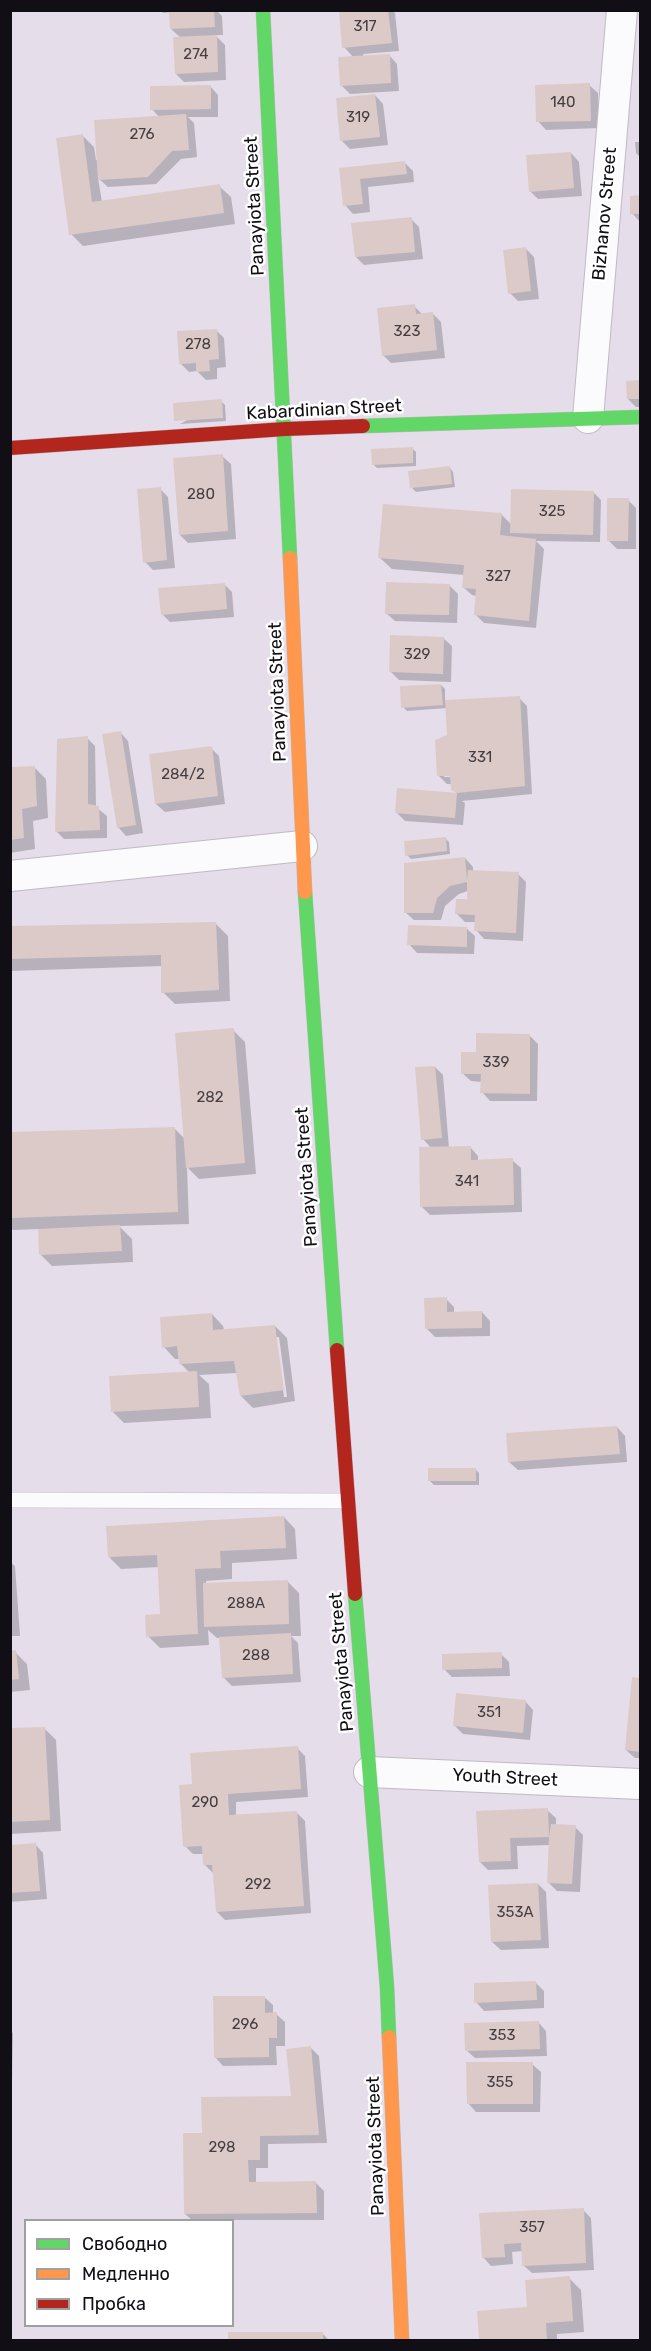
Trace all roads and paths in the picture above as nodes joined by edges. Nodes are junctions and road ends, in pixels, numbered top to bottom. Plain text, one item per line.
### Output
1 (262, 10) edge
2 (622, 10) edge
3 (640, 417) edge
4 (588, 418) junction
5 (285, 429) junction
6 (10, 448) edge
7 (302, 846) junction
8 (10, 876) edge
9 (10, 1500) edge
10 (347, 1501) junction
11 (369, 1772) junction
12 (640, 1784) edge
13 (402, 2340) edge

1 - 5 street, Panayiota Street
2 - 4 street, Bizhanov Street
3 - 4 street, Kabardinian Street
4 - 5 street, Kabardinian Street
5 - 6 street, Kabardinian Street
5 - 7 street, Panayiota Street
7 - 8 street
7 - 10 street, Panayiota Street
9 - 10 lane
10 - 11 street, Panayiota Street
11 - 12 street, Youth Street
11 - 13 street, Panayiota Street

